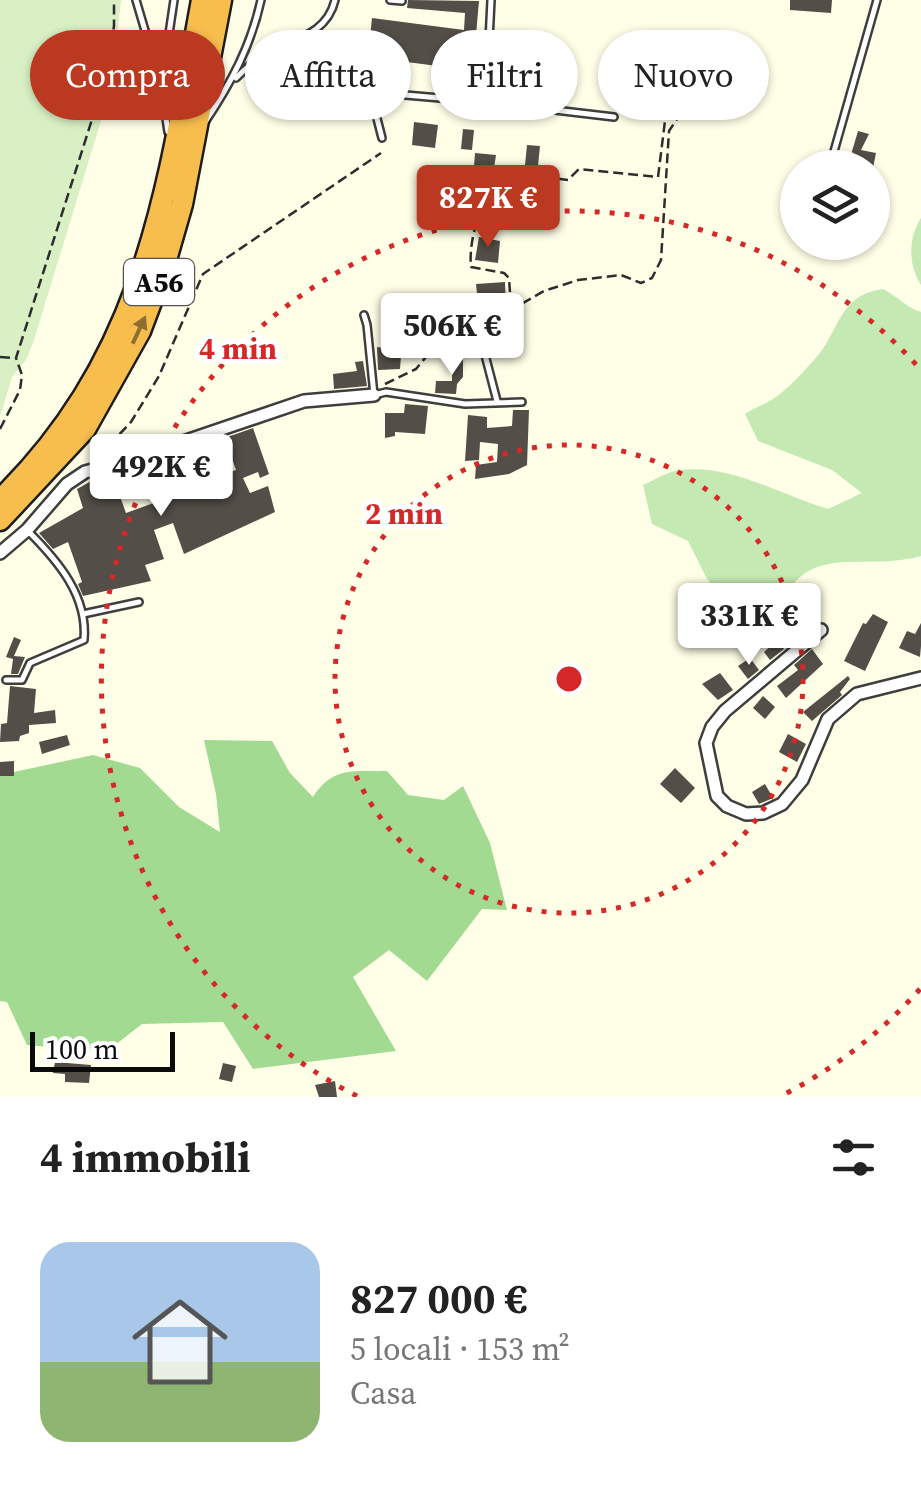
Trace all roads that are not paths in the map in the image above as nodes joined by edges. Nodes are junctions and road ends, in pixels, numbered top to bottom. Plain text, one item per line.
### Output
1 (136, 0) edge
2 (174, 0) edge
3 (202, 0) edge
4 (221, 0) edge
5 (261, 0) edge
6 (334, 0) edge
7 (390, 0) edge
8 (491, 0) edge
9 (877, 0) edge
10 (402, 1) edge
11 (145, 30) edge
12 (170, 30) edge
13 (490, 30) edge
14 (230, 83) junction
15 (168, 120) edge
16 (378, 120) edge
17 (196, 137) junction
18 (382, 138) dead end
19 (834, 150) edge
20 (170, 173) junction
21 (364, 316) dead end
22 (478, 328) road end
23 (374, 395) junction
24 (497, 401) junction
25 (522, 402) dead end
26 (0, 500) edge
27 (0, 520) edge
28 (27, 530) junction
29 (0, 553) edge
30 (138, 602) dead end
31 (83, 614) junction
32 (821, 630) dead end
33 (921, 678) edge
34 (6, 680) dead end

1 - 11 lane
2 - 12 lane
3 - 20 highway, A56
4 - 17 highway, A56
5 - 14 lane
6 - 14 lane
7 - 10 lane
8 - 13 lane
9 - 19 lane
14 - 17 lane
15 - 20 lane
16 - 18 lane
27 -> 17 highway, A56
20 - 26 highway, A56
21 - 23 lane
22 - 24 lane
23 - 24 lane
23 - 28 street
24 - 25 lane
28 - 29 street
28 - 31 lane
30 - 31 lane
31 - 34 lane
32 - 33 street

